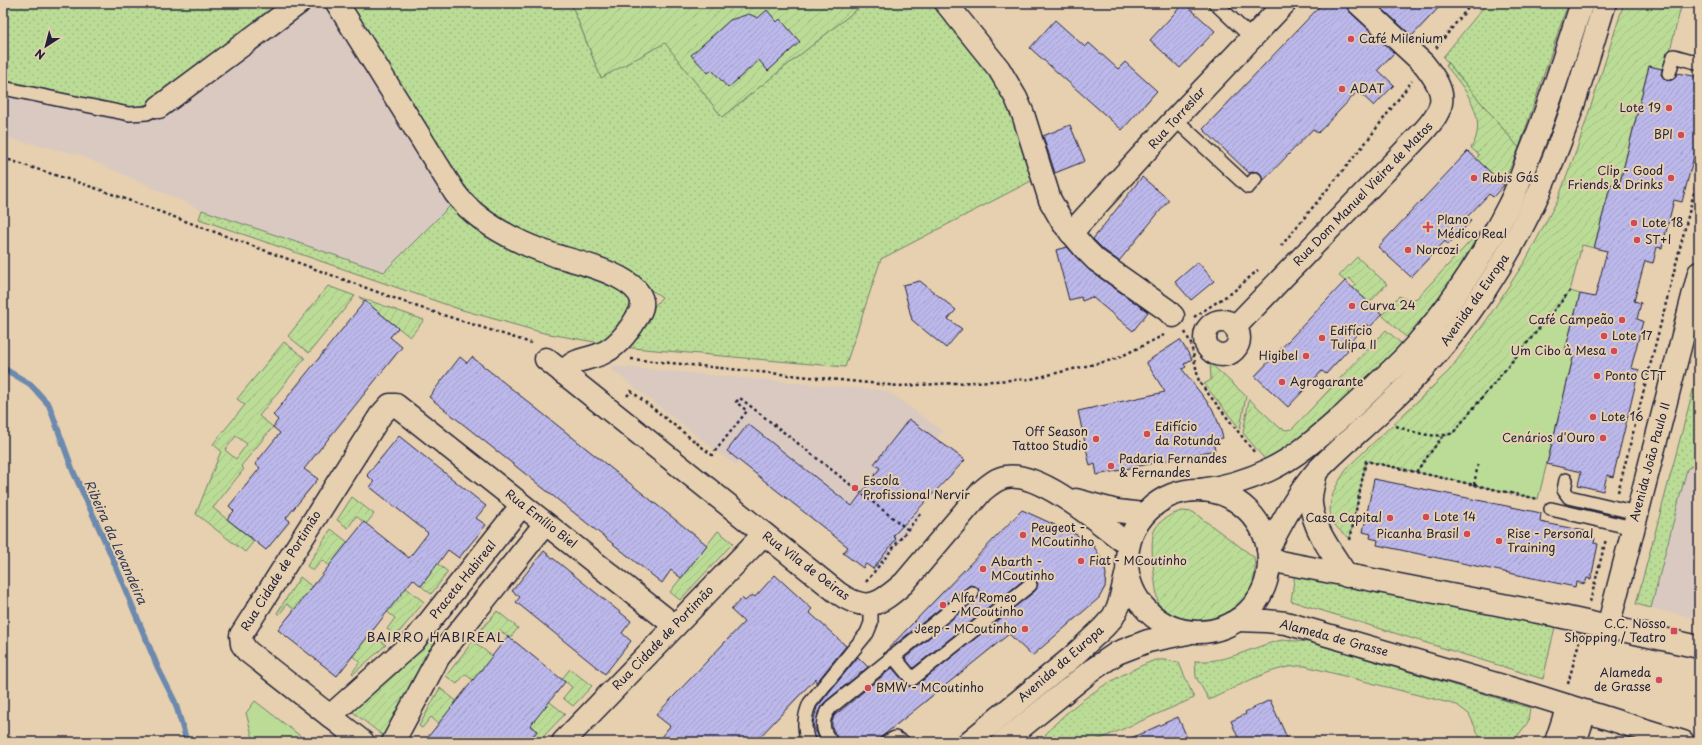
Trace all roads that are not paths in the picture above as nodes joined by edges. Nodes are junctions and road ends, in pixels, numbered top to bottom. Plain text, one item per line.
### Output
1 (299, 3) edge
2 (337, 3) edge
3 (946, 3) edge
4 (1215, 3) edge
5 (1284, 3) edge
6 (1358, 3) edge
7 (1582, 3) edge
8 (1605, 3) edge
9 (1252, 38) junction
10 (1699, 63) edge
11 (1669, 73) dead end
12 (3, 88) edge
13 (159, 107) joint
14 (1174, 119) junction
15 (1256, 179) dead end
16 (1071, 233) junction
17 (1699, 273) edge
18 (1695, 304) edge
19 (1177, 321) road end
20 (1235, 327) dead end
21 (540, 352) road end
22 (563, 373) junction
23 (406, 412) joint
24 (1316, 472) junction
25 (1566, 480) dead end
26 (1201, 490) junction
27 (1067, 498) junction
28 (522, 505) junction
29 (1548, 505) road end
30 (1143, 514) junction
31 (1635, 520) junction
32 (545, 524) junction
33 (764, 534) junction
34 (1128, 545) junction
35 (1268, 554) junction
36 (1127, 570) junction
37 (1347, 576) junction
38 (1030, 585) dead end
39 (972, 593) dead end
40 (871, 604) junction
41 (1237, 620) junction
42 (675, 626) junction
43 (1608, 627) junction
44 (1198, 632) junction
45 (1699, 647) edge
46 (894, 656) junction
47 (1572, 708) junction
48 (330, 716) junction
49 (363, 742) edge
50 (393, 742) edge
51 (563, 742) edge
52 (808, 742) edge
53 (832, 742) edge
54 (887, 742) edge
55 (903, 742) edge
56 (969, 742) edge
57 (1003, 742) edge
58 (1556, 742) edge
59 (1575, 742) edge
60 (1683, 742) edge

1 - 13 street
2 - 22 street
3 - 16 street
4 - 9 lane
5 - 9 street, Rua Torreslar
6 - 20 street, Rua Dom Manuel Vieira de Matos
7 - 26 street, Avenida da Europa
8 - 24 street, Avenida da Europa
9 - 14 street, Rua Torreslar
10 - 11 lane
12 - 13 lane
14 - 15 lane
14 - 16 street, Rua Torreslar
16 - 19 street
17 - 18 street, Avenida João Paulo II
18 - 31 street, Avenida João Paulo II
21 - 22 street, Rua Vila de Oeiras
22 - 33 street, Rua Vila de Oeiras
23 - 28 street, Rua Emílio Biel
23 - 48 street, Rua Cidade de Portimão
24 - 35 street, Avenida da Europa
24 - 37 street
25 - 31 lane
26 - 30 street
26 - 35 street
27 - 30 street
27 - 34 street
27 - 40 street
28 - 32 street, Rua Emílio Biel
28 - 48 street, Praceta Habireal
29 - 31 lane
30 - 34 street
31 - 43 street, Avenida João Paulo II
32 - 42 street, Rua Emílio Biel
32 - 50 street
33 - 40 street, Rua Vila de Oeiras
33 - 42 street, Rua Cidade de Portimão
34 - 36 street
35 - 37 street
35 - 41 street
36 - 44 street
36 - 56 street, Avenida da Europa
37 - 43 street
38 - 46 lane
39 - 46 lane
40 - 52 lane
41 - 44 street
41 - 47 street, Alameda de Grasse
42 - 51 street, Rua Cidade de Portimão
43 - 45 street
44 - 57 street, Avenida da Europa
46 - 53 lane
47 - 58 street
47 - 59 street
47 - 60 street, Alameda de Grasse
48 - 49 street, Rua Cidade de Portimão
54 - 55 lane

